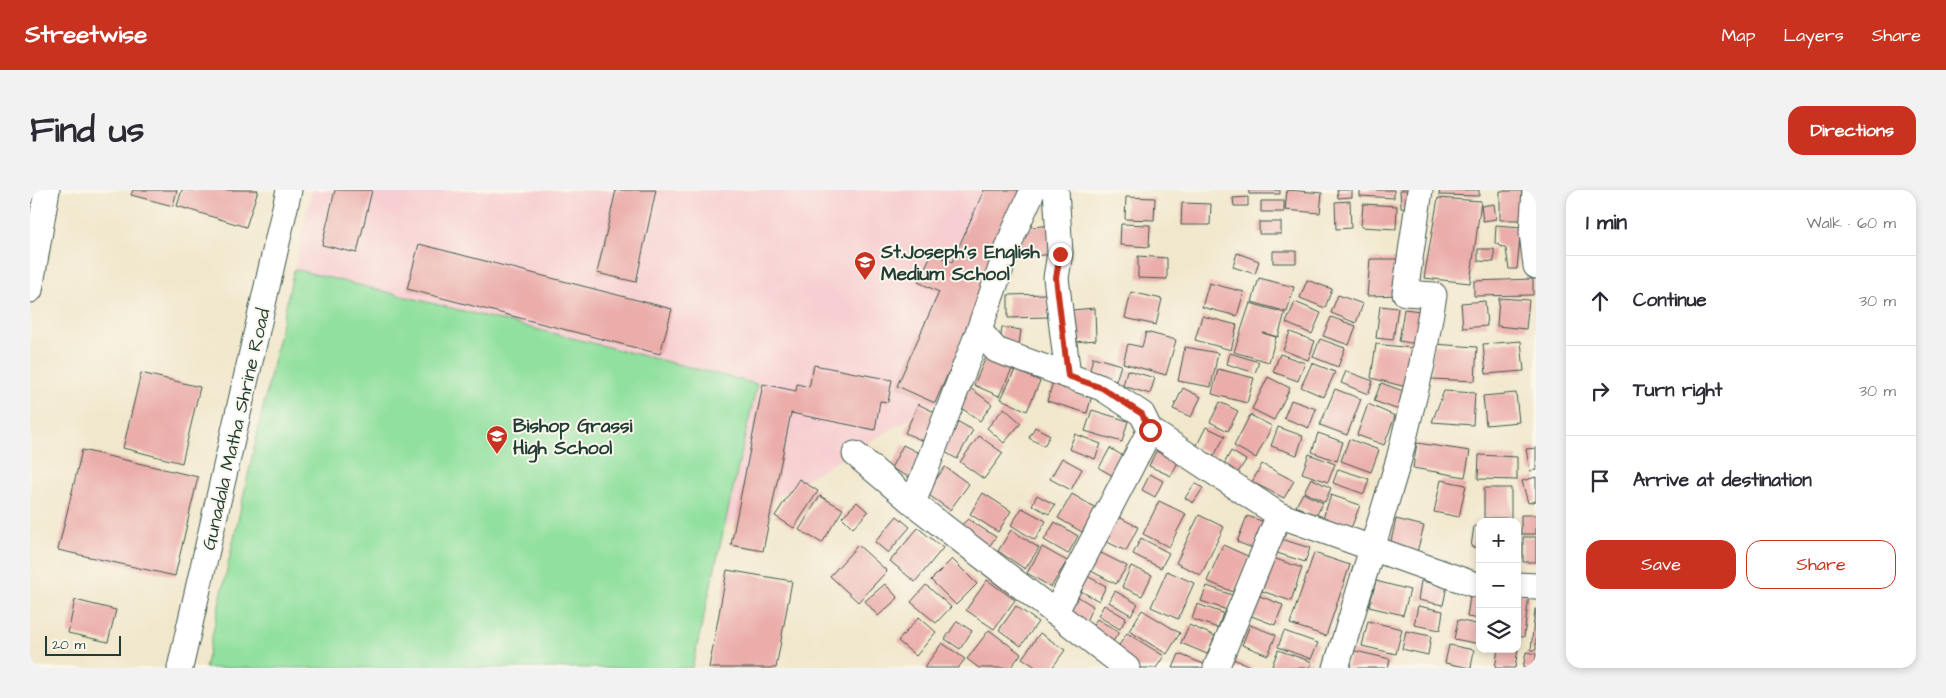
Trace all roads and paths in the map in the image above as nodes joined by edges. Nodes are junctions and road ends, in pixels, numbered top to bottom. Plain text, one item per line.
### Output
1 (47, 190) edge
2 (289, 190) edge
3 (1033, 190) edge
4 (1056, 190) edge
5 (1420, 190) edge
6 (1535, 190) edge
7 (1536, 266) edge
8 (30, 290) edge
9 (979, 330) junction
10 (1068, 376) junction
11 (1150, 430) junction
12 (855, 454) dead end
13 (913, 503) junction
14 (1279, 515) junction
15 (1370, 549) junction
16 (1476, 584) edge
17 (1521, 586) edge
18 (1536, 586) edge
19 (1055, 613) junction
20 (180, 668) edge
21 (1127, 668) edge
22 (1216, 668) edge
23 (1336, 668) edge

1 - 8 street
2 - 20 street, Gunadala Matha Shrine Road
3 - 9 street
4 - 10 street
5 - 15 street
6 - 7 street
9 - 10 street
9 - 13 street
10 - 11 street
11 - 14 street
11 - 19 street
12 - 13 street
13 - 19 street
14 - 15 street
14 - 22 street
15 - 16 street
15 - 23 street
17 - 18 street
19 - 21 street

